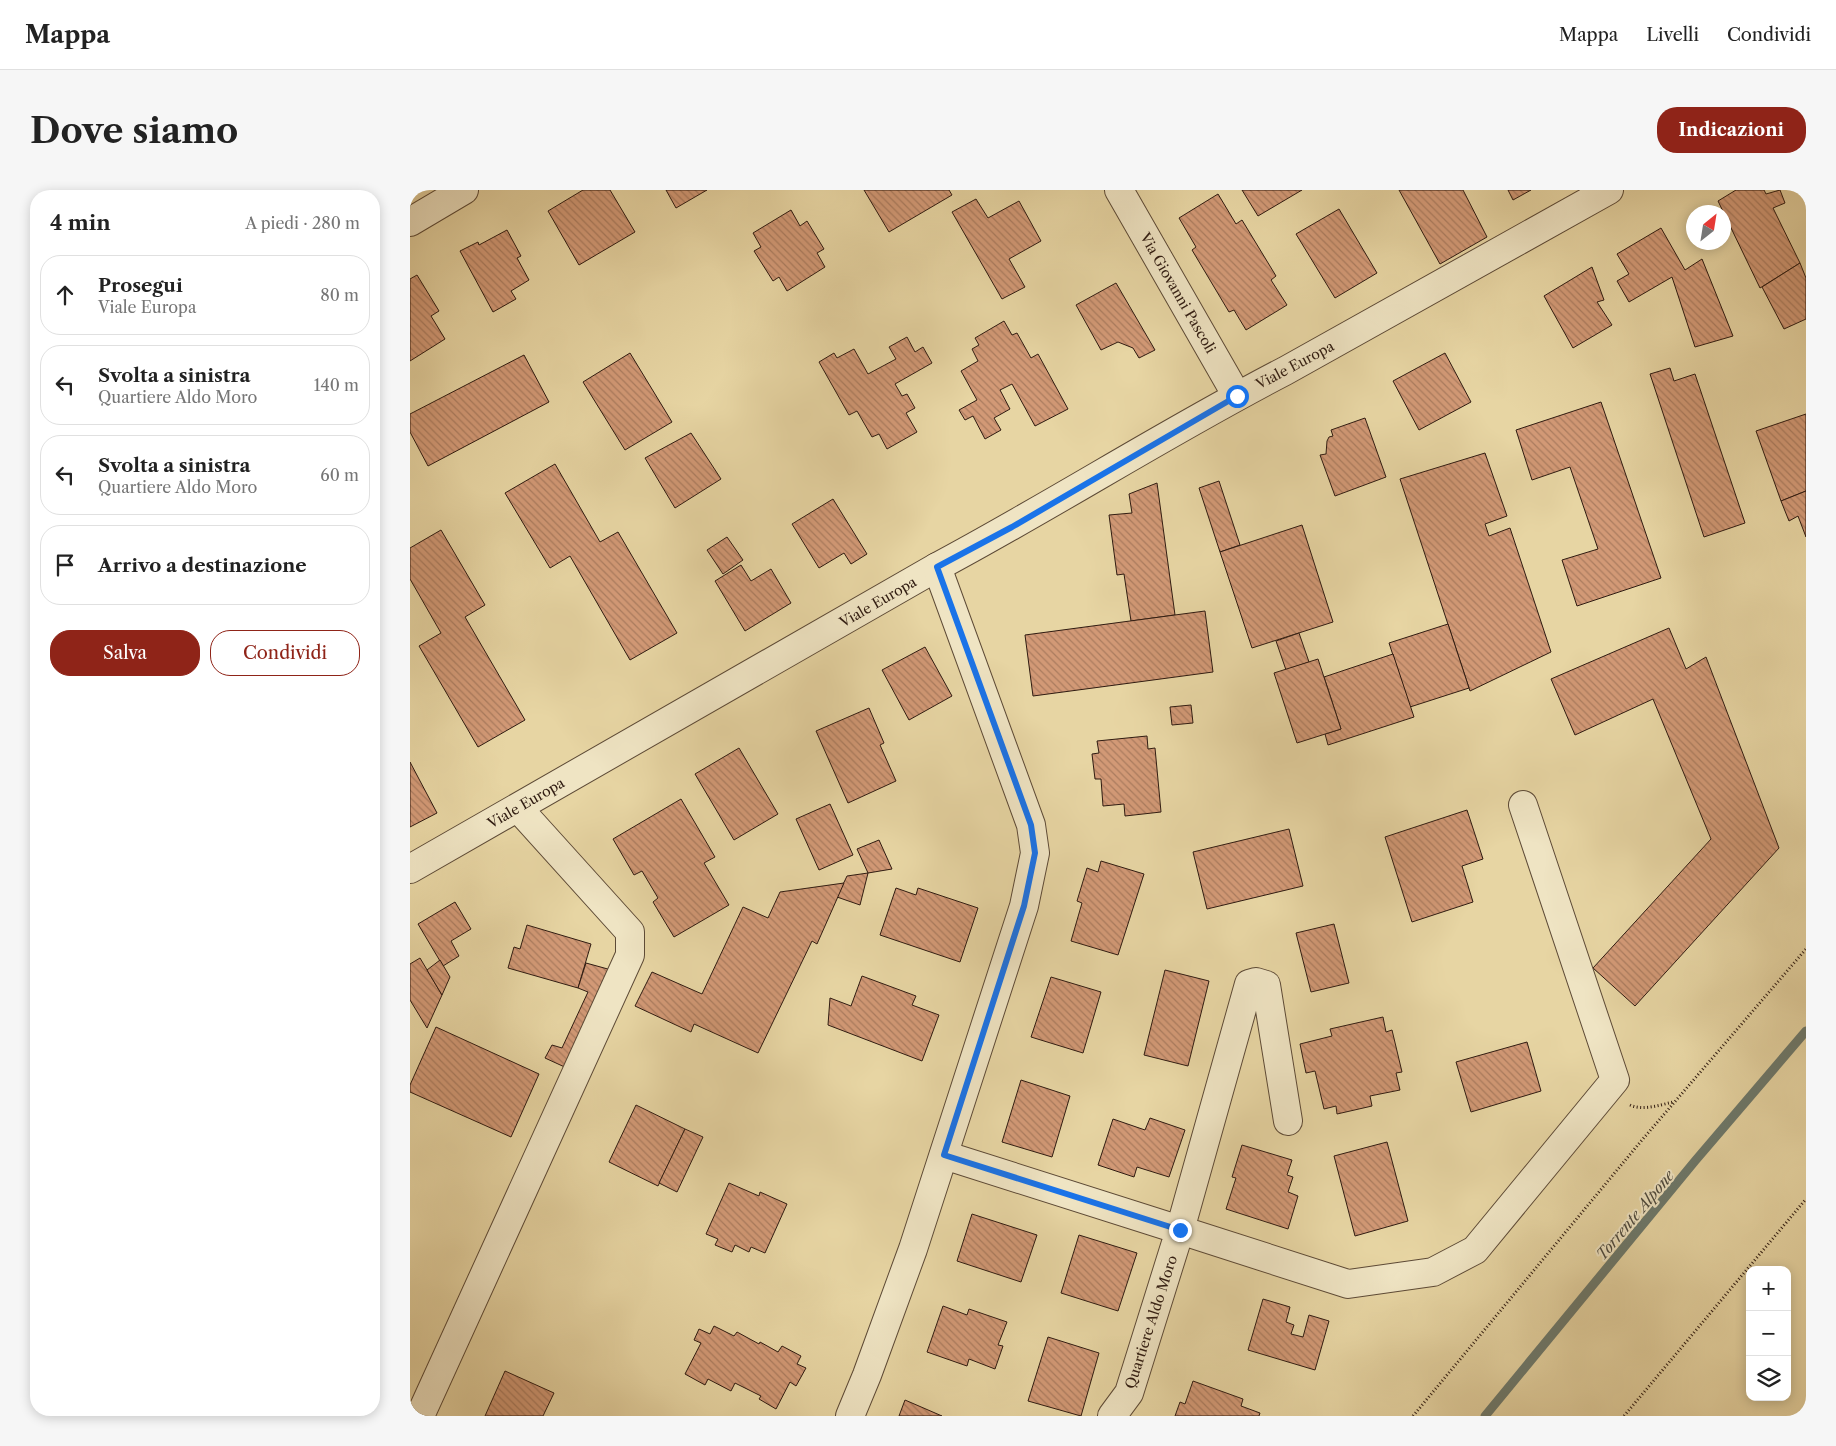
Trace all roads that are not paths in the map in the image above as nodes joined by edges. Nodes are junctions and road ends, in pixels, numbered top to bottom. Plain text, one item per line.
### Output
1 (464, 190) edge
2 (1119, 190) edge
3 (1609, 190) edge
4 (410, 222) edge
5 (1237, 396) junction
6 (937, 567) junction
7 (1523, 805) dead end
8 (518, 808) junction
9 (410, 869) edge
10 (1288, 1121) dead end
11 (944, 1155) junction
12 (1180, 1230) junction
13 (420, 1416) edge
14 (850, 1416) edge
15 (1112, 1416) edge

1 - 4 street
2 - 5 street, Via Giovanni Pascoli
3 - 5 street, Viale Europa
5 - 6 street, Viale Europa
6 - 8 street, Viale Europa
6 - 11 street
7 - 12 street
8 - 9 street, Viale Europa
8 - 13 street
10 - 12 street, Quartiere Aldo Moro
11 - 12 street
11 - 14 street
12 - 15 street, Quartiere Aldo Moro

